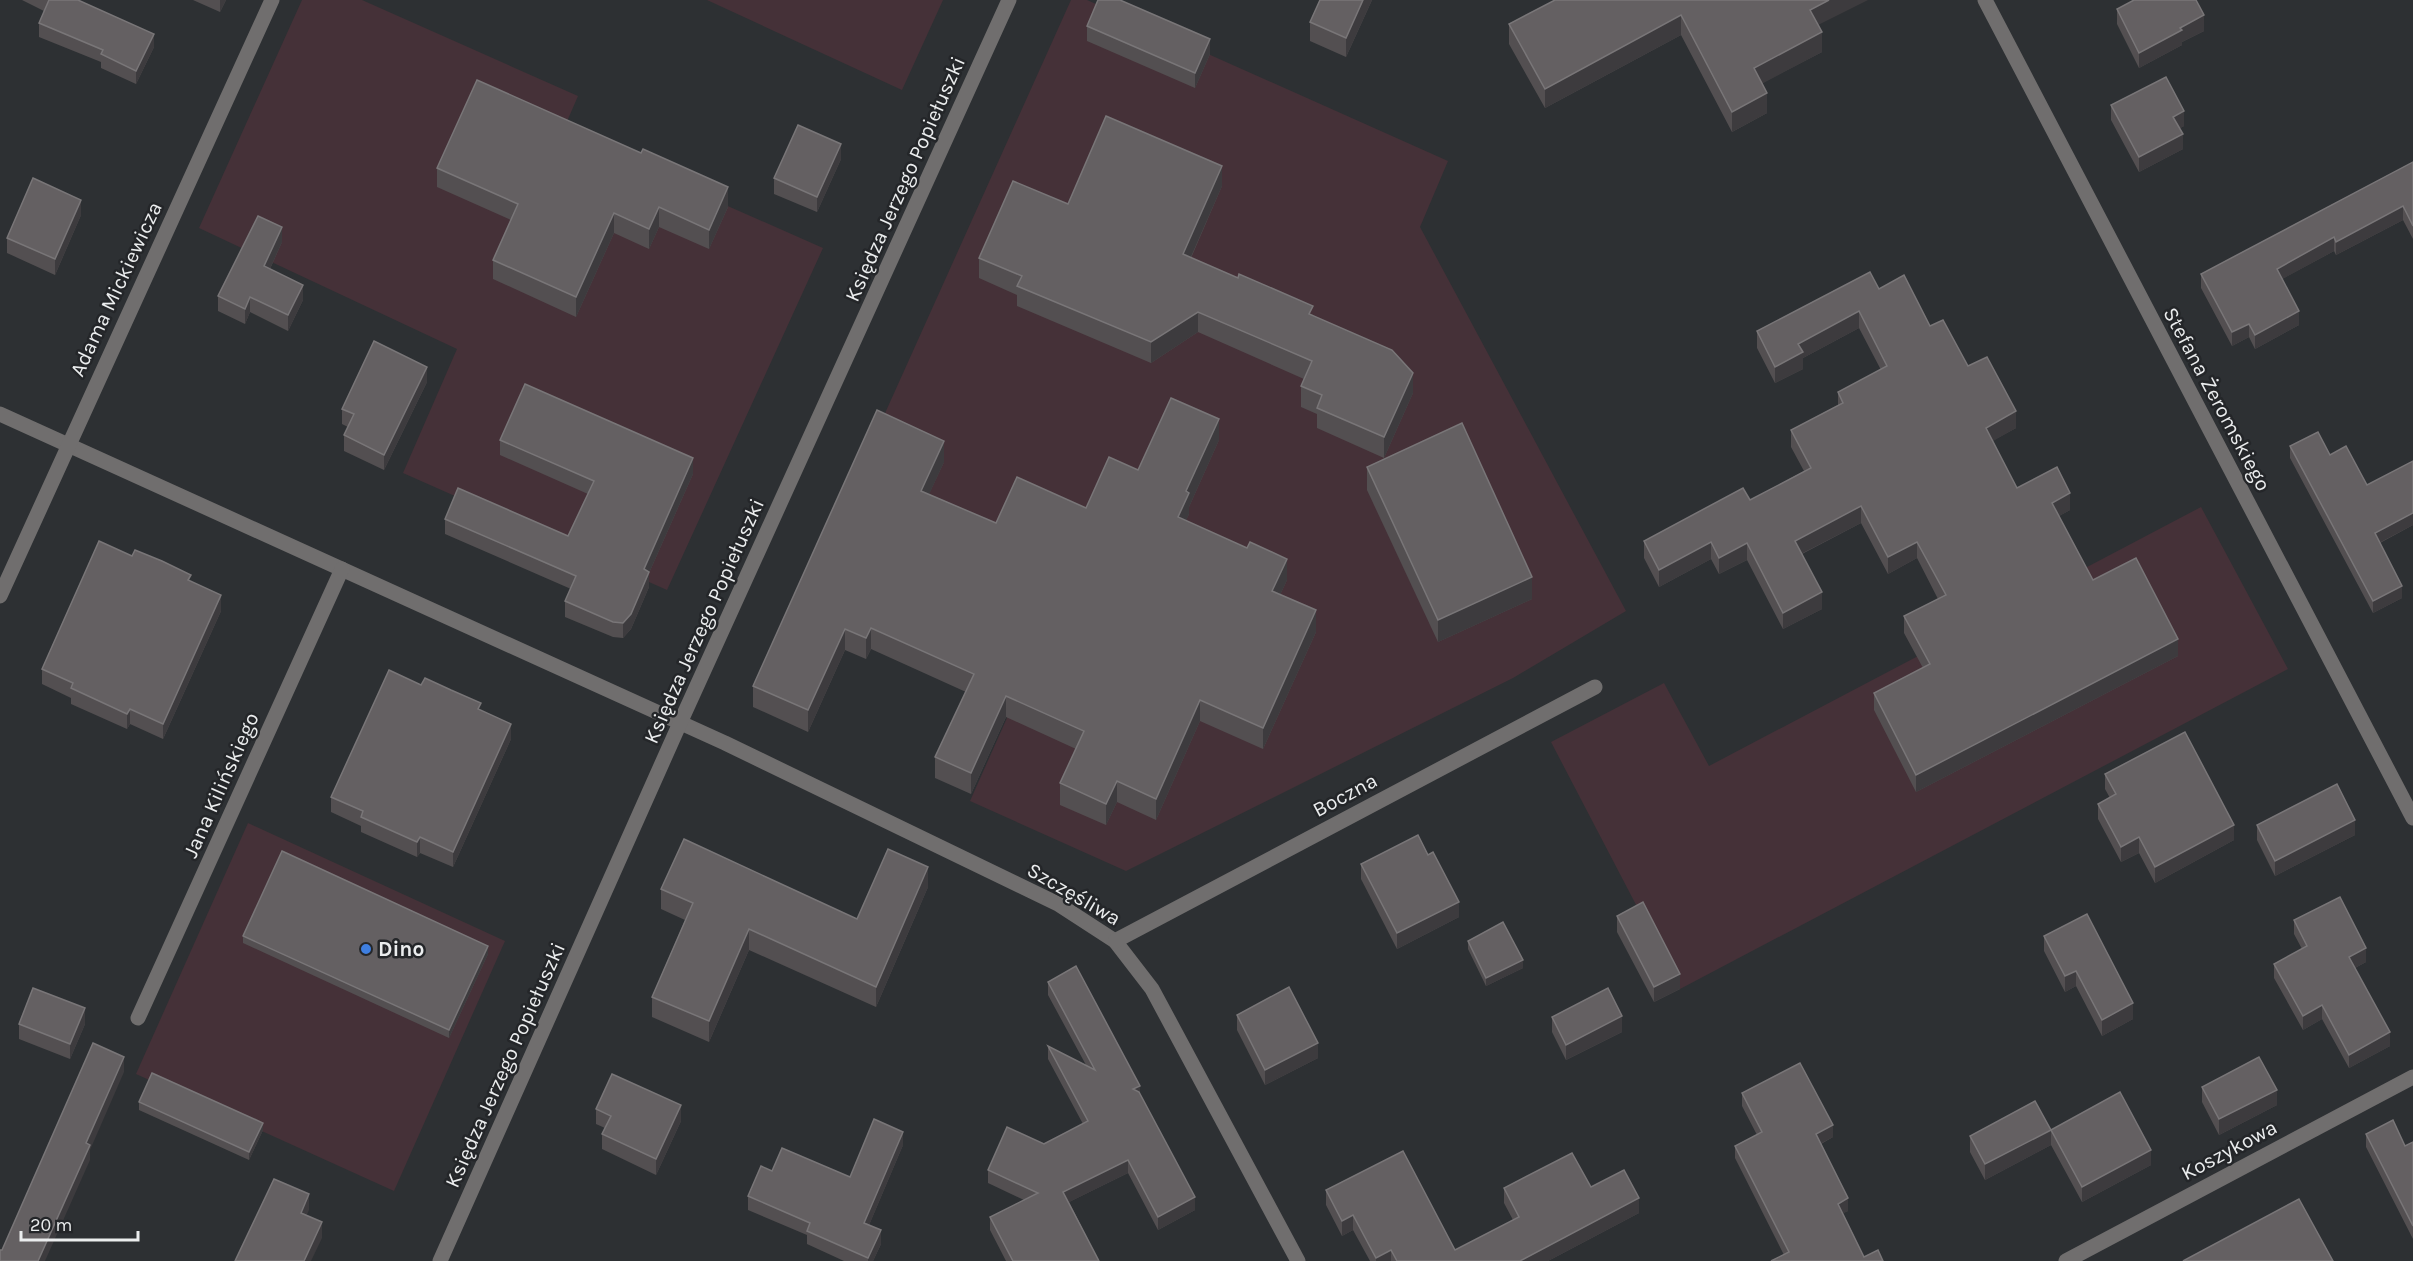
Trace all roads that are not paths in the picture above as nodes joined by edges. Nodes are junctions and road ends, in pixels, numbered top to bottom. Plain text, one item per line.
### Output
1 (272, 0) edge
2 (1009, 0) edge
3 (1985, 0) edge
4 (0, 414) edge
5 (69, 444) junction
6 (342, 569) junction
7 (0, 596) edge
8 (1595, 687) dead end
9 (680, 723) junction
10 (2413, 818) edge
11 (1115, 940) junction
12 (138, 1018) dead end
13 (2413, 1077) edge
14 (440, 1261) edge
15 (1298, 1261) edge
16 (2066, 1261) edge

1 - 5 street, Adama Mickiewicza
2 - 9 street, Księdza Jerzego Popiełuszki
3 - 10 street, Stefana Żeromskiego
4 - 5 street
5 - 6 street
5 - 7 street, Adama Mickiewicza
6 - 9 street
6 - 12 street, Jana Kilińskiego
8 - 11 street, Boczna
9 - 11 street, Szczęśliwa
9 - 14 street, Księdza Jerzego Popiełuszki
11 - 15 street, Szczęśliwa
13 - 16 street, Koszykowa

